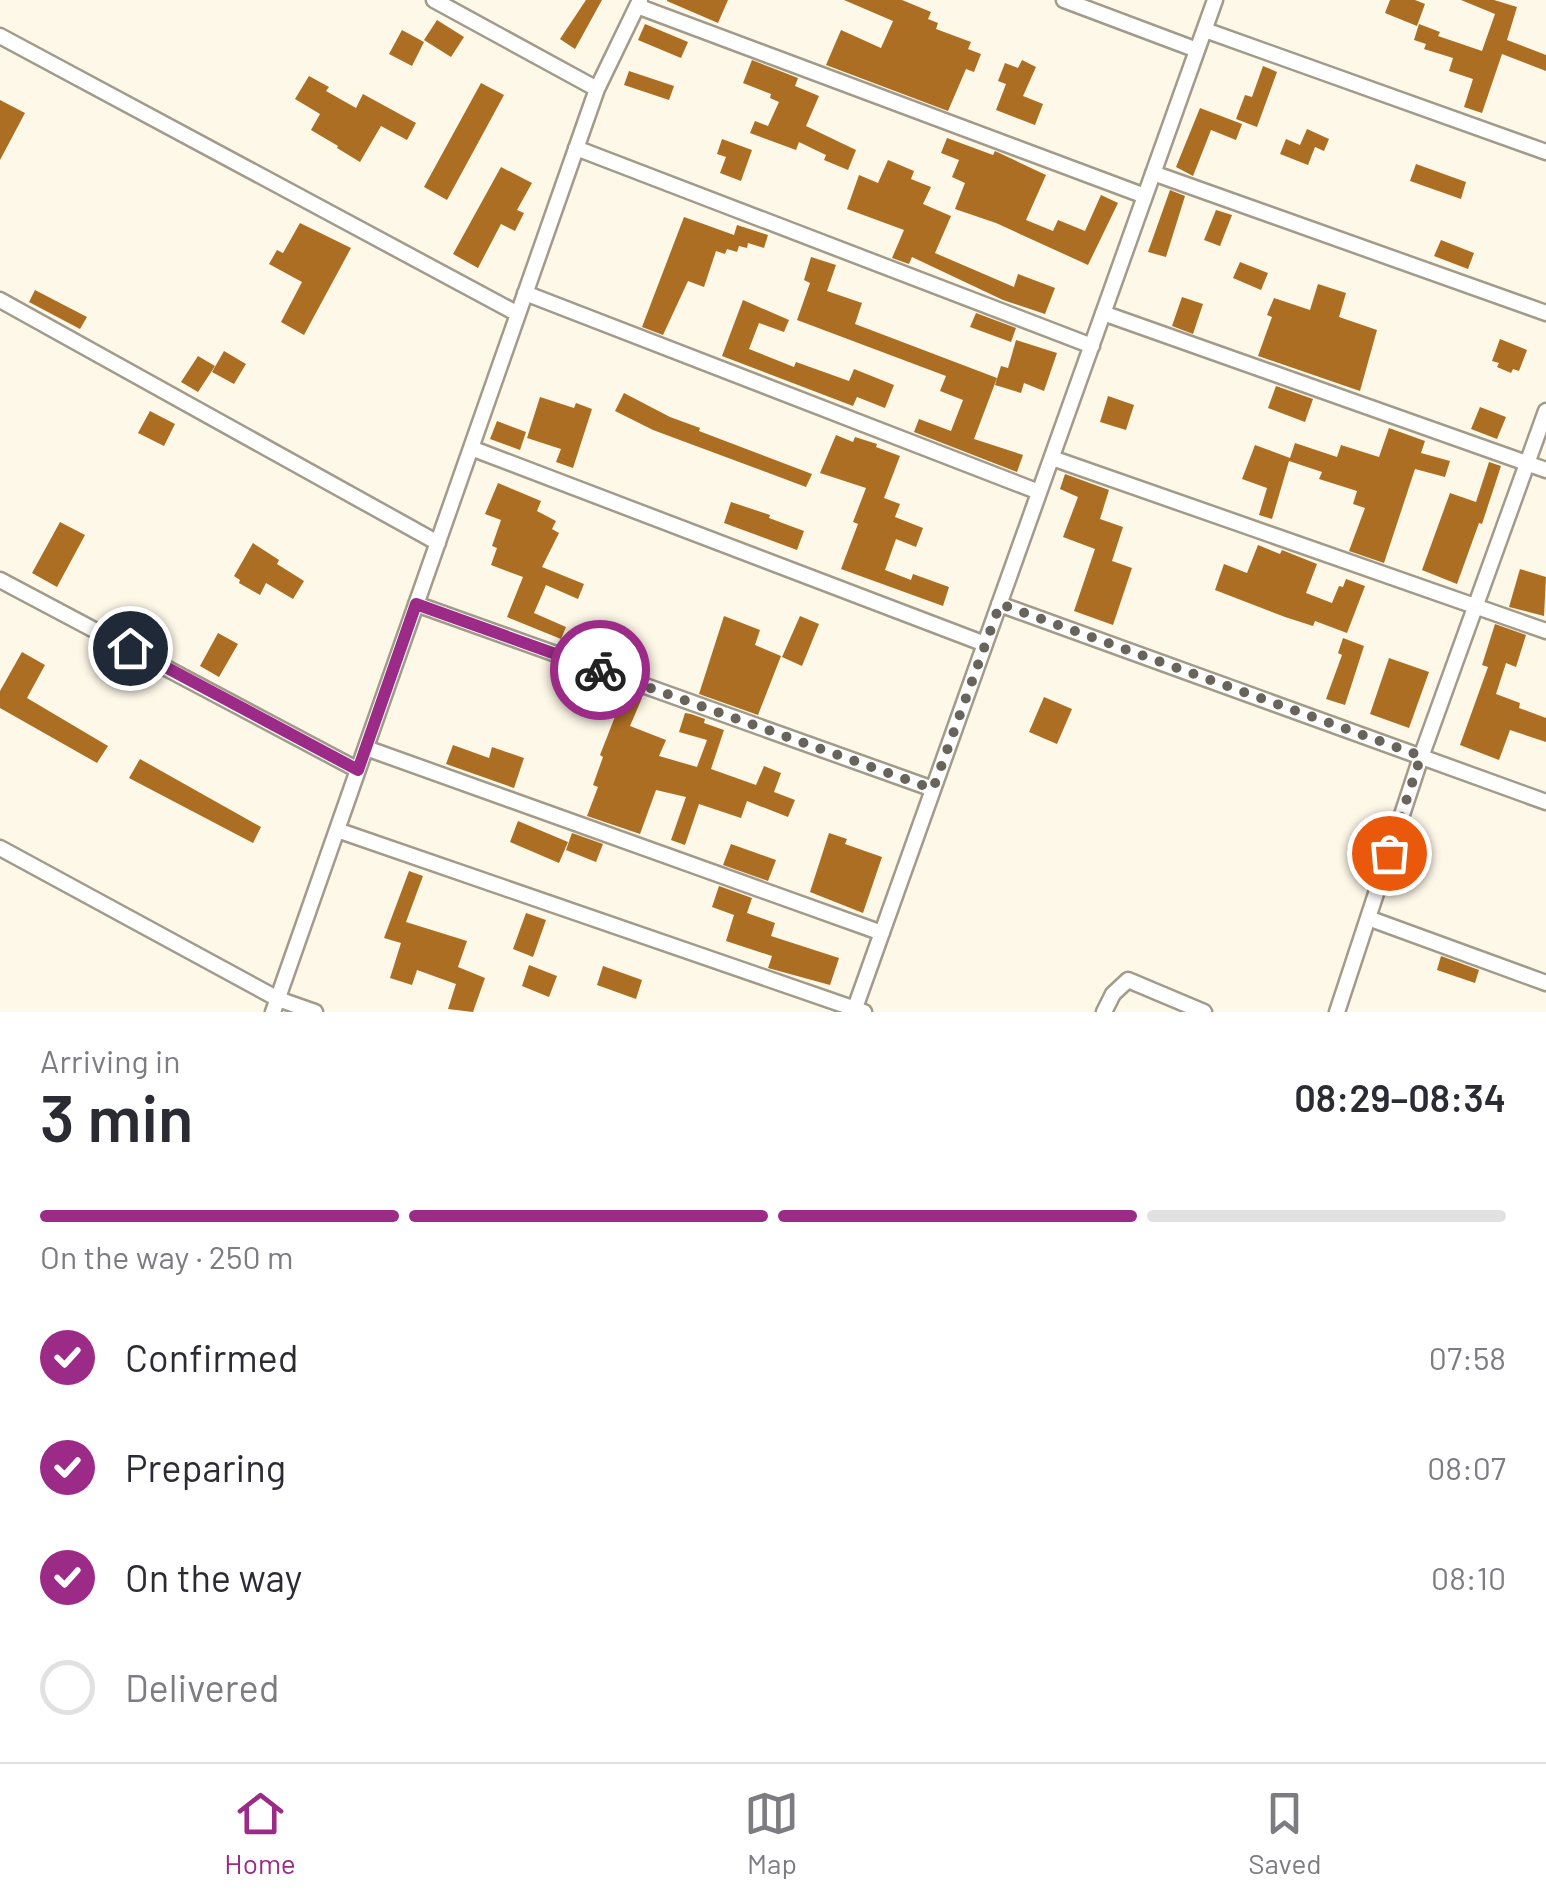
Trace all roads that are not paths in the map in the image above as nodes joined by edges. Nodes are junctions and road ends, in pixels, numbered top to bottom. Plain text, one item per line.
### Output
1 (434, 0) edge
2 (1064, 0) edge
3 (1215, 0) edge
4 (639, 3) edge
5 (1204, 30) junction
6 (0, 36) edge
7 (1198, 50) junction
8 (597, 89) junction
9 (576, 148) junction
10 (1546, 152) edge
11 (1153, 173) junction
12 (1145, 196) junction
13 (525, 294) junction
14 (0, 300) edge
15 (1546, 312) edge
16 (1103, 313) junction
17 (518, 314) junction
18 (1092, 346) junction
19 (1546, 411) edge
20 (471, 448) junction
21 (1052, 458) junction
22 (1527, 463) junction
23 (1546, 470) edge
24 (1040, 492) junction
25 (438, 542) junction
26 (0, 580) edge
27 (416, 604) junction
28 (1000, 604) junction
29 (1475, 606) junction
30 (1546, 631) edge
31 (985, 644) junction
32 (366, 748) junction
33 (1421, 756) junction
34 (358, 770) junction
35 (933, 789) junction
36 (1546, 802) edge
37 (337, 830) junction
38 (0, 848) edge
39 (1368, 918) junction
40 (882, 933) junction
41 (1546, 982) edge
42 (275, 1005) edge
43 (860, 1010) edge
44 (315, 1012) edge
45 (1104, 1012) edge
46 (1204, 1012) edge
47 (1336, 1012) edge

1 - 8 street
2 - 7 street
3 - 5 street
4 - 8 street
4 - 12 street
5 - 7 street
5 - 10 street
6 - 17 street
7 - 11 street
8 - 9 street
9 - 13 street
9 - 18 street
11 - 12 street
11 - 15 street
12 - 16 street
13 - 17 street
13 - 24 street
14 - 25 street
16 - 18 street
16 - 22 street
17 - 20 street
18 - 21 street
19 - 22 street
20 - 25 street
20 - 31 street
21 - 24 street
21 - 29 street
22 - 23 street
22 - 29 street
24 - 28 street
25 - 27 street
26 - 34 street
27 - 32 street
27 - 35 street
28 - 31 street
28 - 33 street
29 - 30 street
29 - 33 street
31 - 35 street
32 - 34 street
32 - 40 street
33 - 36 street
33 - 39 street
34 - 37 street
35 - 40 street
37 - 42 street
37 - 43 street
38 - 42 street
39 - 41 street
39 - 47 street
40 - 43 street
42 - 44 street
45 - 46 street

